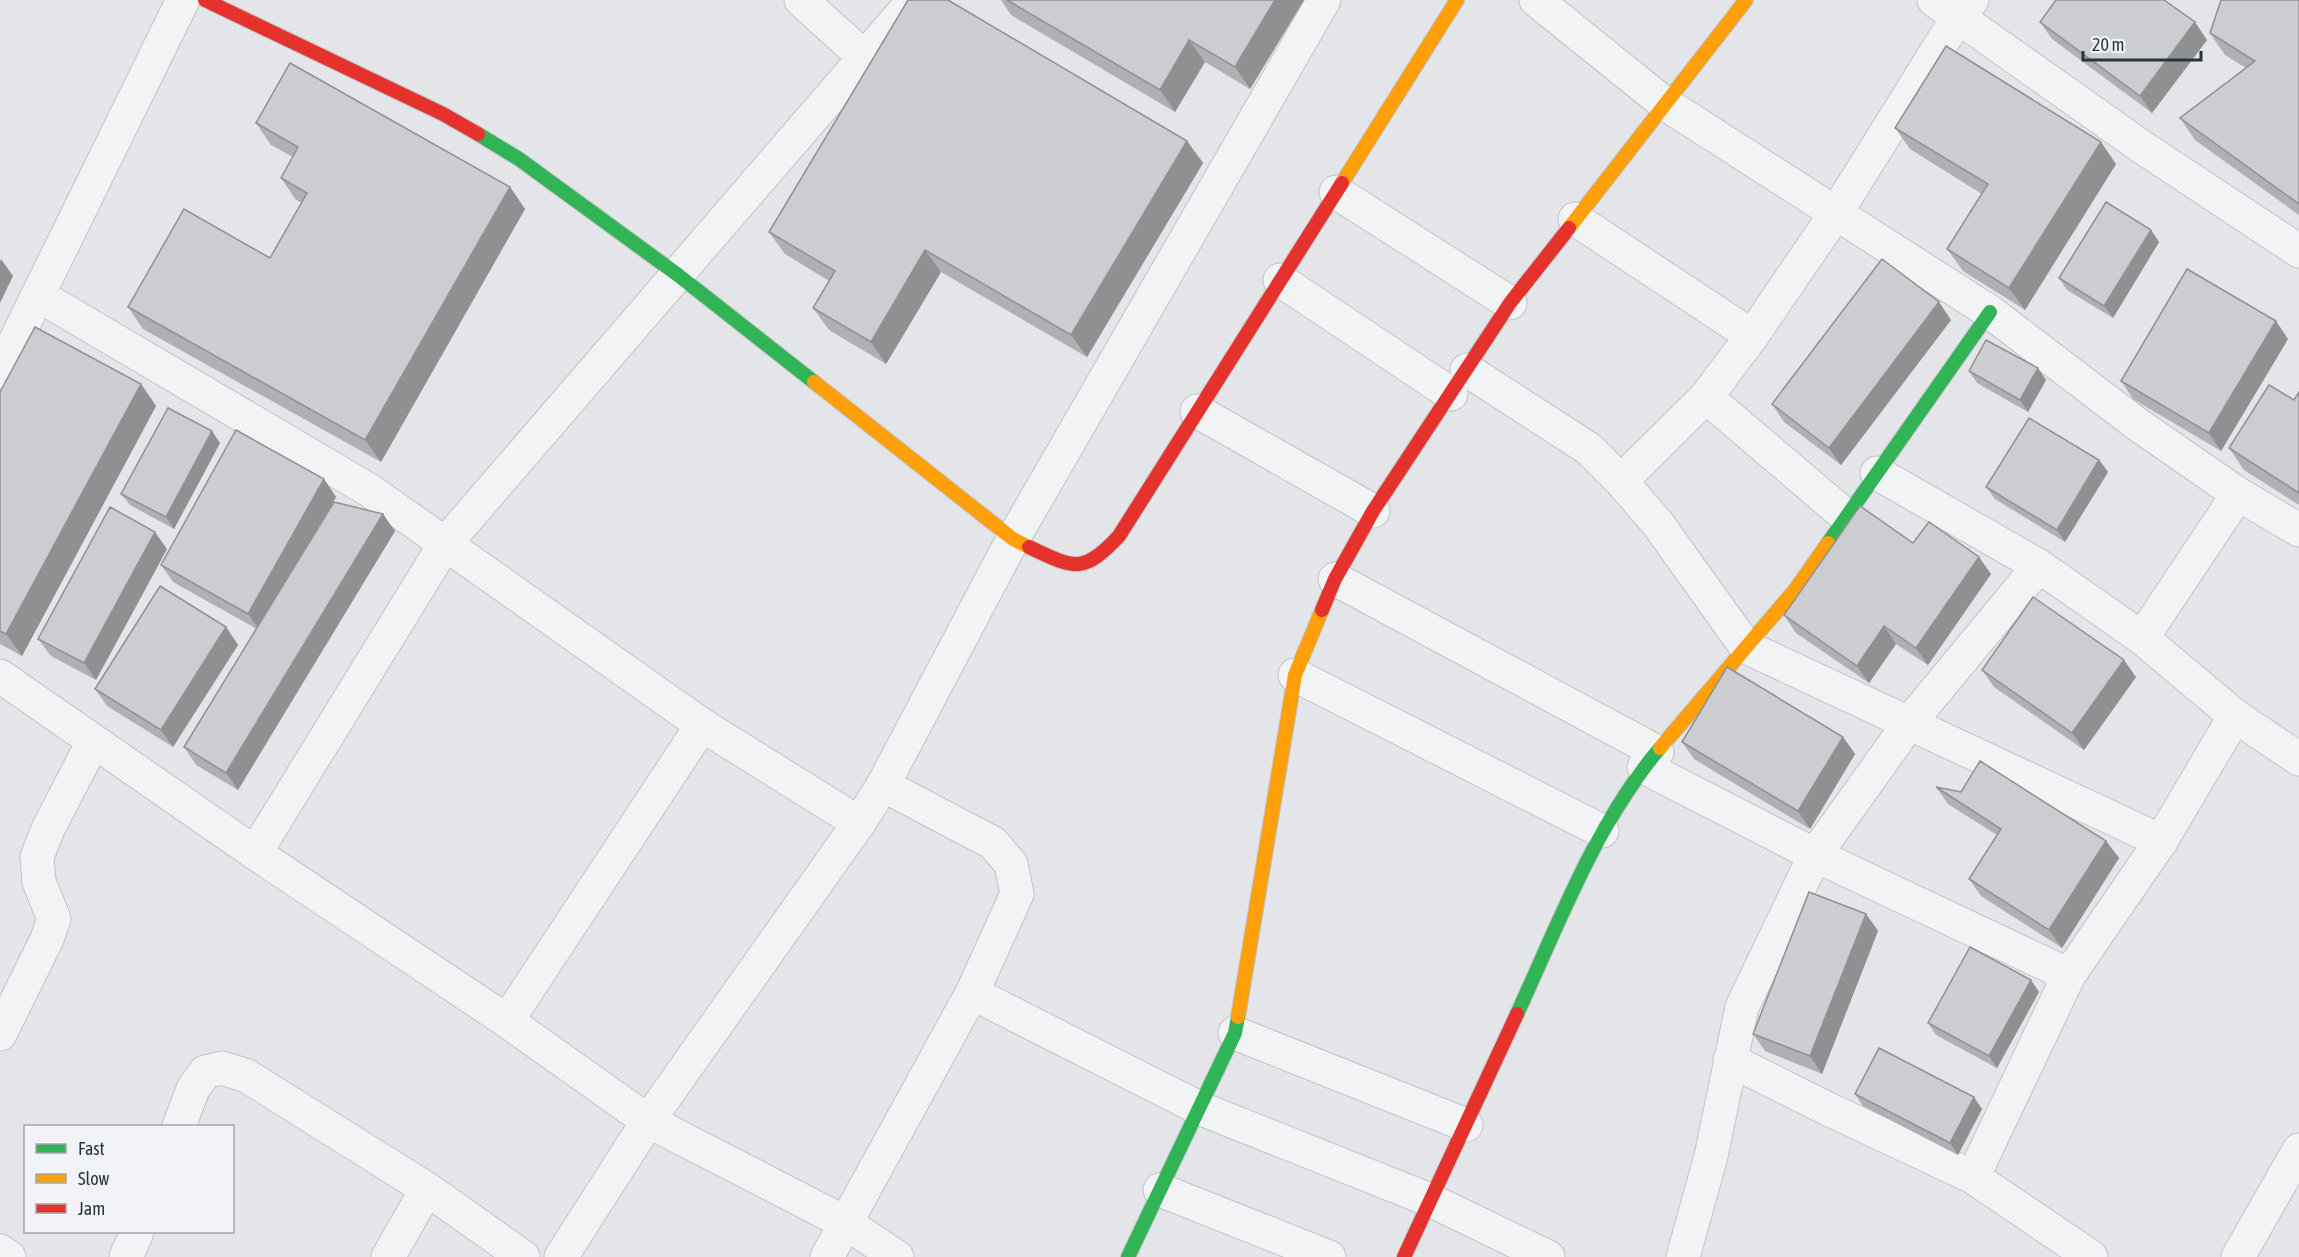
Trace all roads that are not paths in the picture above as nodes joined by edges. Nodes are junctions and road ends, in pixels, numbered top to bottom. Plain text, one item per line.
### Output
1 (183, 0) edge
2 (204, 0) edge
3 (801, 0) edge
4 (914, 0) edge
5 (1324, 0) edge
6 (1457, 0) edge
7 (1536, 0) edge
8 (1746, 0) edge
9 (1954, 6) edge
10 (864, 57) junction
11 (1664, 103) junction
12 (1336, 192) junction
13 (1836, 213) junction
14 (1575, 219) junction
15 (2299, 251) edge
16 (678, 275) junction
17 (1280, 280) junction
18 (38, 295) junction
19 (1510, 303) junction
20 (1990, 312) junction
21 (1752, 336) junction
22 (0, 372) edge
23 (1459, 382) junction
24 (1706, 397) junction
25 (1197, 411) junction
26 (1877, 473) junction
27 (1621, 481) junction
28 (2238, 494) junction
29 (1373, 511) junction
30 (1846, 516) junction
31 (2299, 530) edge
32 (1013, 539) junction
33 (446, 544) junction
34 (2039, 566) junction
35 (1335, 579) junction
36 (2142, 638) junction
37 (1746, 647) junction
38 (1295, 675) junction
39 (0, 676) edge
40 (2235, 716) junction
41 (1910, 722) junction
42 (702, 725) junction
43 (93, 742) junction
44 (2299, 759) edge
45 (1650, 760) junction
46 (883, 785) junction
47 (859, 823) junction
48 (1602, 831) junction
49 (2160, 841) junction
50 (255, 854) junction
51 (1815, 855) junction
52 (2068, 975) junction
53 (972, 993) junction
54 (507, 1021) junction
55 (1235, 1033) junction
56 (0, 1034) edge
57 (1730, 1060) junction
58 (1199, 1108) junction
59 (648, 1121) junction
60 (179, 1125) edge
61 (1466, 1125) junction
62 (2299, 1150) edge
63 (1973, 1177) junction
64 (427, 1189) junction
65 (1160, 1190) junction
66 (1430, 1200) junction
67 (846, 1222) junction
68 (137, 1233) edge
69 (0, 1251) edge
70 (9, 1257) edge
71 (126, 1257) edge
72 (388, 1257) edge
73 (523, 1257) edge
74 (561, 1257) edge
75 (826, 1257) edge
76 (897, 1257) edge
77 (1128, 1257) edge
78 (1329, 1257) edge
79 (1404, 1257) edge
80 (1548, 1257) edge
81 (1683, 1257) edge
82 (2091, 1257) edge
83 (2238, 1257) edge

1 - 18 street
2 - 16 street
3 - 10 street
4 - 10 street
5 - 32 street
6 - 12 street
7 - 11 street
8 - 11 street
9 - 13 street
9 - 15 street
10 - 16 street
11 - 13 street
11 - 14 street
12 - 17 street
12 - 19 street
13 - 20 street
13 - 21 street
14 - 19 street
14 - 21 street
16 - 32 street
16 - 33 street
17 - 23 street
17 - 25 street
18 - 22 street
18 - 33 street
19 - 23 street
20 - 26 street
20 - 28 street
21 - 24 street
23 - 27 street
23 - 29 street
24 - 27 street
24 - 30 street
25 - 29 street
25 - 32 street
26 - 30 street
26 - 34 street
27 - 37 street
28 - 31 street
28 - 36 street
29 - 35 street
30 - 37 street
32 - 46 street
33 - 42 street
33 - 50 street
34 - 36 street
34 - 41 street
35 - 38 street
35 - 45 street
36 - 40 street
37 - 41 street
37 - 45 street
38 - 48 street
38 - 55 street
39 - 43 street
40 - 44 street
40 - 49 street
41 - 49 street
41 - 51 street
42 - 47 street
42 - 54 street
43 - 50 street
43 - 56 street
45 - 48 street
45 - 51 street
46 - 47 street
46 - 53 street
47 - 59 street
48 - 61 street
49 - 52 street
50 - 54 street
51 - 52 street
51 - 57 street
52 - 63 street
53 - 58 street
53 - 67 street
54 - 59 street
55 - 58 street
55 - 61 street
57 - 63 street
57 - 81 street
58 - 65 street
58 - 66 street
59 - 67 street
59 - 74 street
60 - 64 street
61 - 66 street
62 - 83 street
63 - 82 street
64 - 72 street
64 - 73 street
65 - 77 street
65 - 78 street
66 - 79 street
66 - 80 street
67 - 75 street
67 - 76 street
68 - 71 street
69 - 70 street

